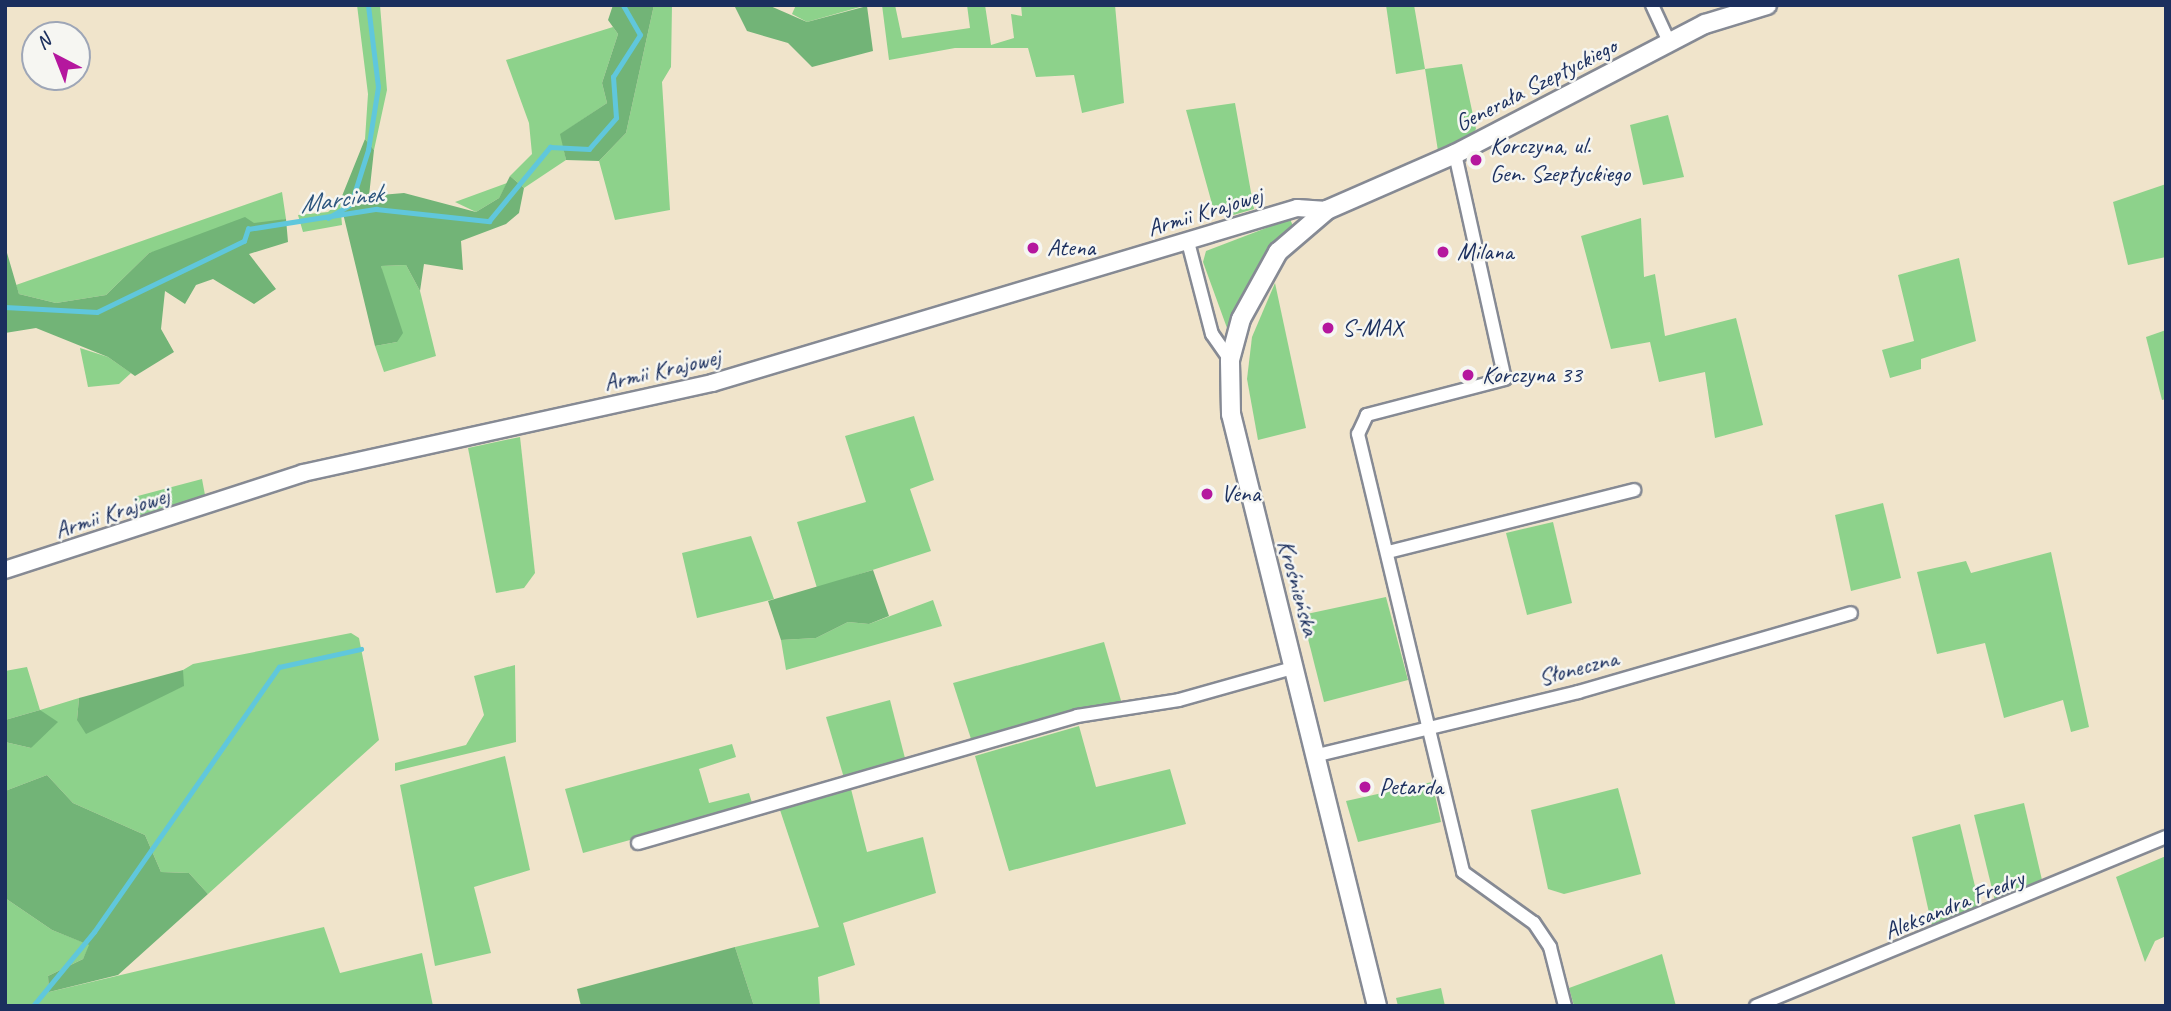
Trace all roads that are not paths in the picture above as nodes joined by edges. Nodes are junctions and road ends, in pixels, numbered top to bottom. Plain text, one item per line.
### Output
1 (1652, 5) edge
2 (1767, 5) edge
3 (1670, 44) junction
4 (1455, 155) junction
5 (1327, 210) junction
6 (1188, 242) junction
7 (1230, 360) junction
8 (1634, 490) dead end
9 (1388, 552) junction
10 (5, 570) edge
11 (1851, 613) dead end
12 (1293, 668) junction
13 (1429, 725) junction
14 (1314, 757) junction
15 (2166, 838) edge
16 (638, 843) dead end
17 (1377, 1006) edge
18 (1565, 1006) edge
19 (1756, 1006) edge

1 - 3 street
2 - 3 main road, Generała Szeptyckiego
3 - 4 main road, Generała Szeptyckiego
4 - 5 main road, Generała Szeptyckiego
4 - 9 street
5 - 6 street, Armii Krajowej
5 - 7 main road, Krośnieńska
6 - 7 street
6 - 10 street, Armii Krajowej
7 - 12 main road, Krośnieńska
8 - 9 street
9 - 13 street
11 - 13 street, Słoneczna
12 - 14 main road, Krośnieńska
12 - 16 street
13 - 14 street, Słoneczna
13 - 18 street
14 - 17 main road, Krośnieńska
15 - 19 street, Aleksandra Fredry

